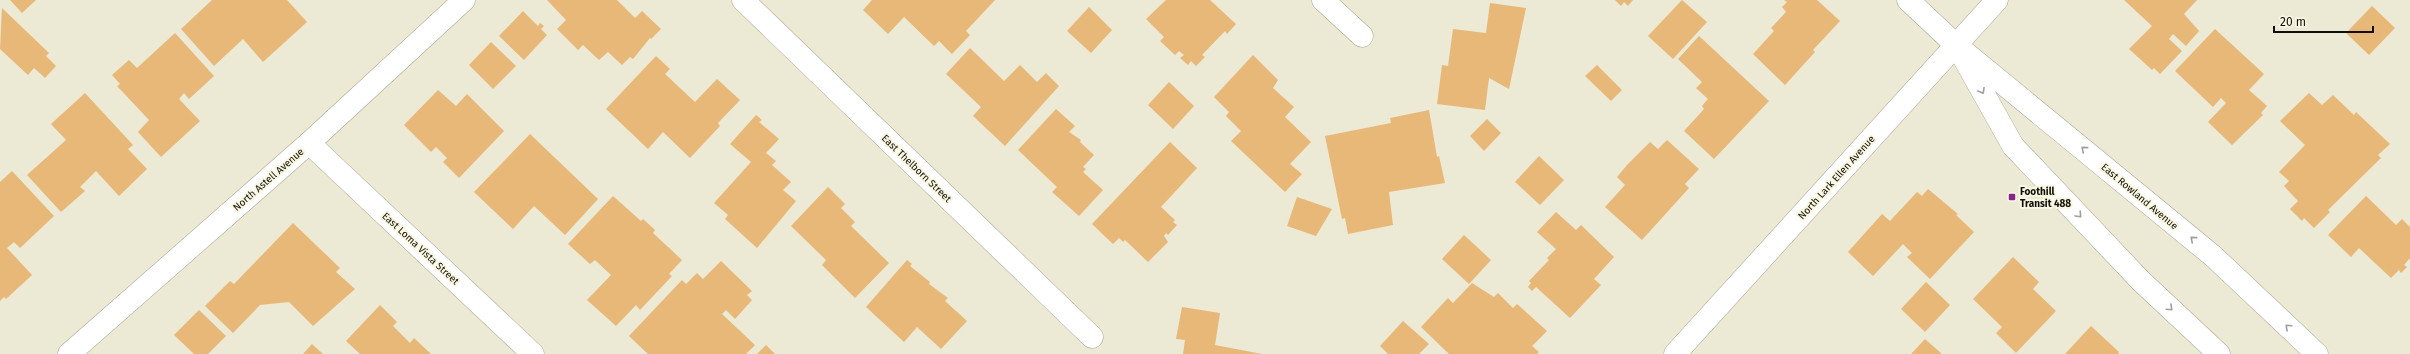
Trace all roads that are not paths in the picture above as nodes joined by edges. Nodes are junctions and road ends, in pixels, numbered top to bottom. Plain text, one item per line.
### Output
1 (464, 0) edge
2 (743, 0) edge
3 (1323, 0) edge
4 (1908, 0) edge
5 (1997, 0) edge
6 (1362, 36) dead end
7 (1956, 46) junction
8 (309, 143) junction
9 (1092, 337) dead end
10 (69, 354) edge
11 (532, 354) edge
12 (1675, 354) edge
13 (2219, 354) edge
14 (2317, 354) edge

1 - 8 street, North Astell Avenue
2 - 9 street, East Thelborn Street
3 - 6 street
4 - 7 street, East Rowland Avenue
5 - 7 street, North Lark Ellen Avenue
7 - 12 street, North Lark Ellen Avenue
7 -> 13 street, East Rowland Avenue
14 -> 7 street, East Rowland Avenue
8 - 10 street, North Astell Avenue
8 - 11 street, East Loma Vista Street

